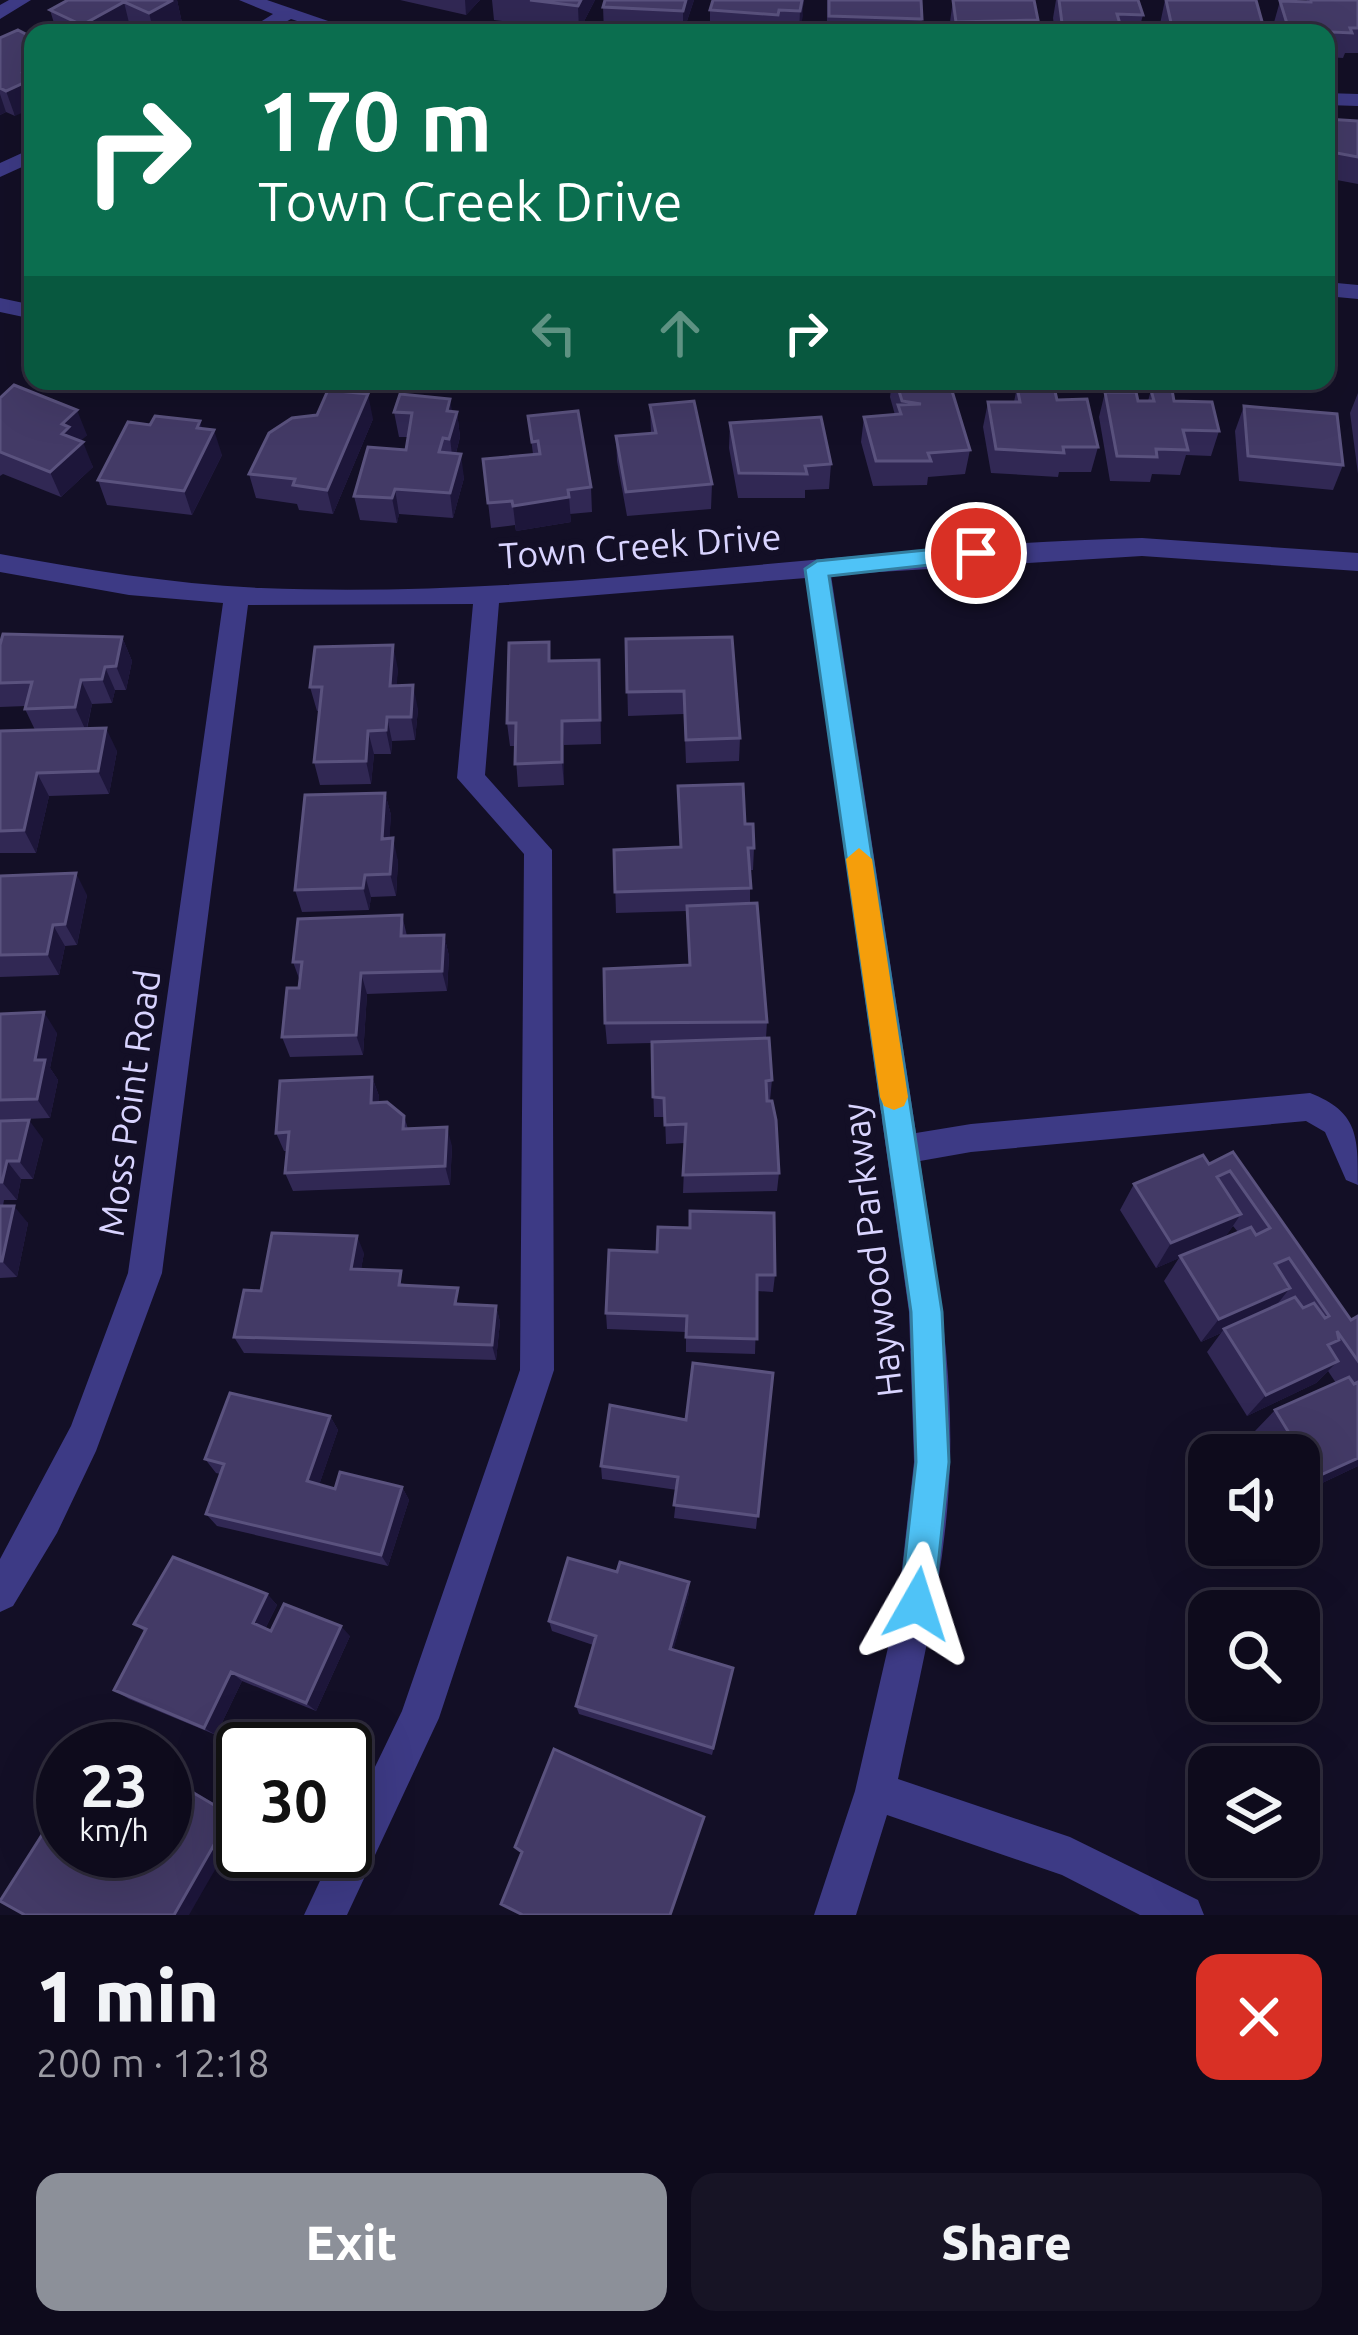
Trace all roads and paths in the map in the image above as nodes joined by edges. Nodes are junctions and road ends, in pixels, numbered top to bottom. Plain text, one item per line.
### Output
1 (22, 0) edge
2 (248, 0) edge
3 (0, 13) edge
4 (287, 14) junction
5 (269, 24) edge
6 (322, 24) edge
7 (1358, 562) edge
8 (0, 563) edge
9 (817, 569) junction
10 (237, 594) junction
11 (487, 594) junction
12 (902, 1150) junction
13 (1358, 1170) edge
14 (0, 1593) edge
15 (875, 1791) junction
16 (325, 1915) edge
17 (835, 1915) edge
18 (1183, 1915) edge

1 - 3 street
2 - 4 street
4 - 5 street
4 - 6 street
7 - 9 street, Town Creek Drive
8 - 10 street, Town Creek Drive
9 - 11 street, Town Creek Drive
9 - 12 street, Haywood Parkway
10 - 11 street, Town Creek Drive
10 - 14 street, Moss Point Road
11 - 16 street
12 - 13 street
12 - 15 street, Haywood Parkway
15 - 17 street, Haywood Parkway
15 - 18 street

